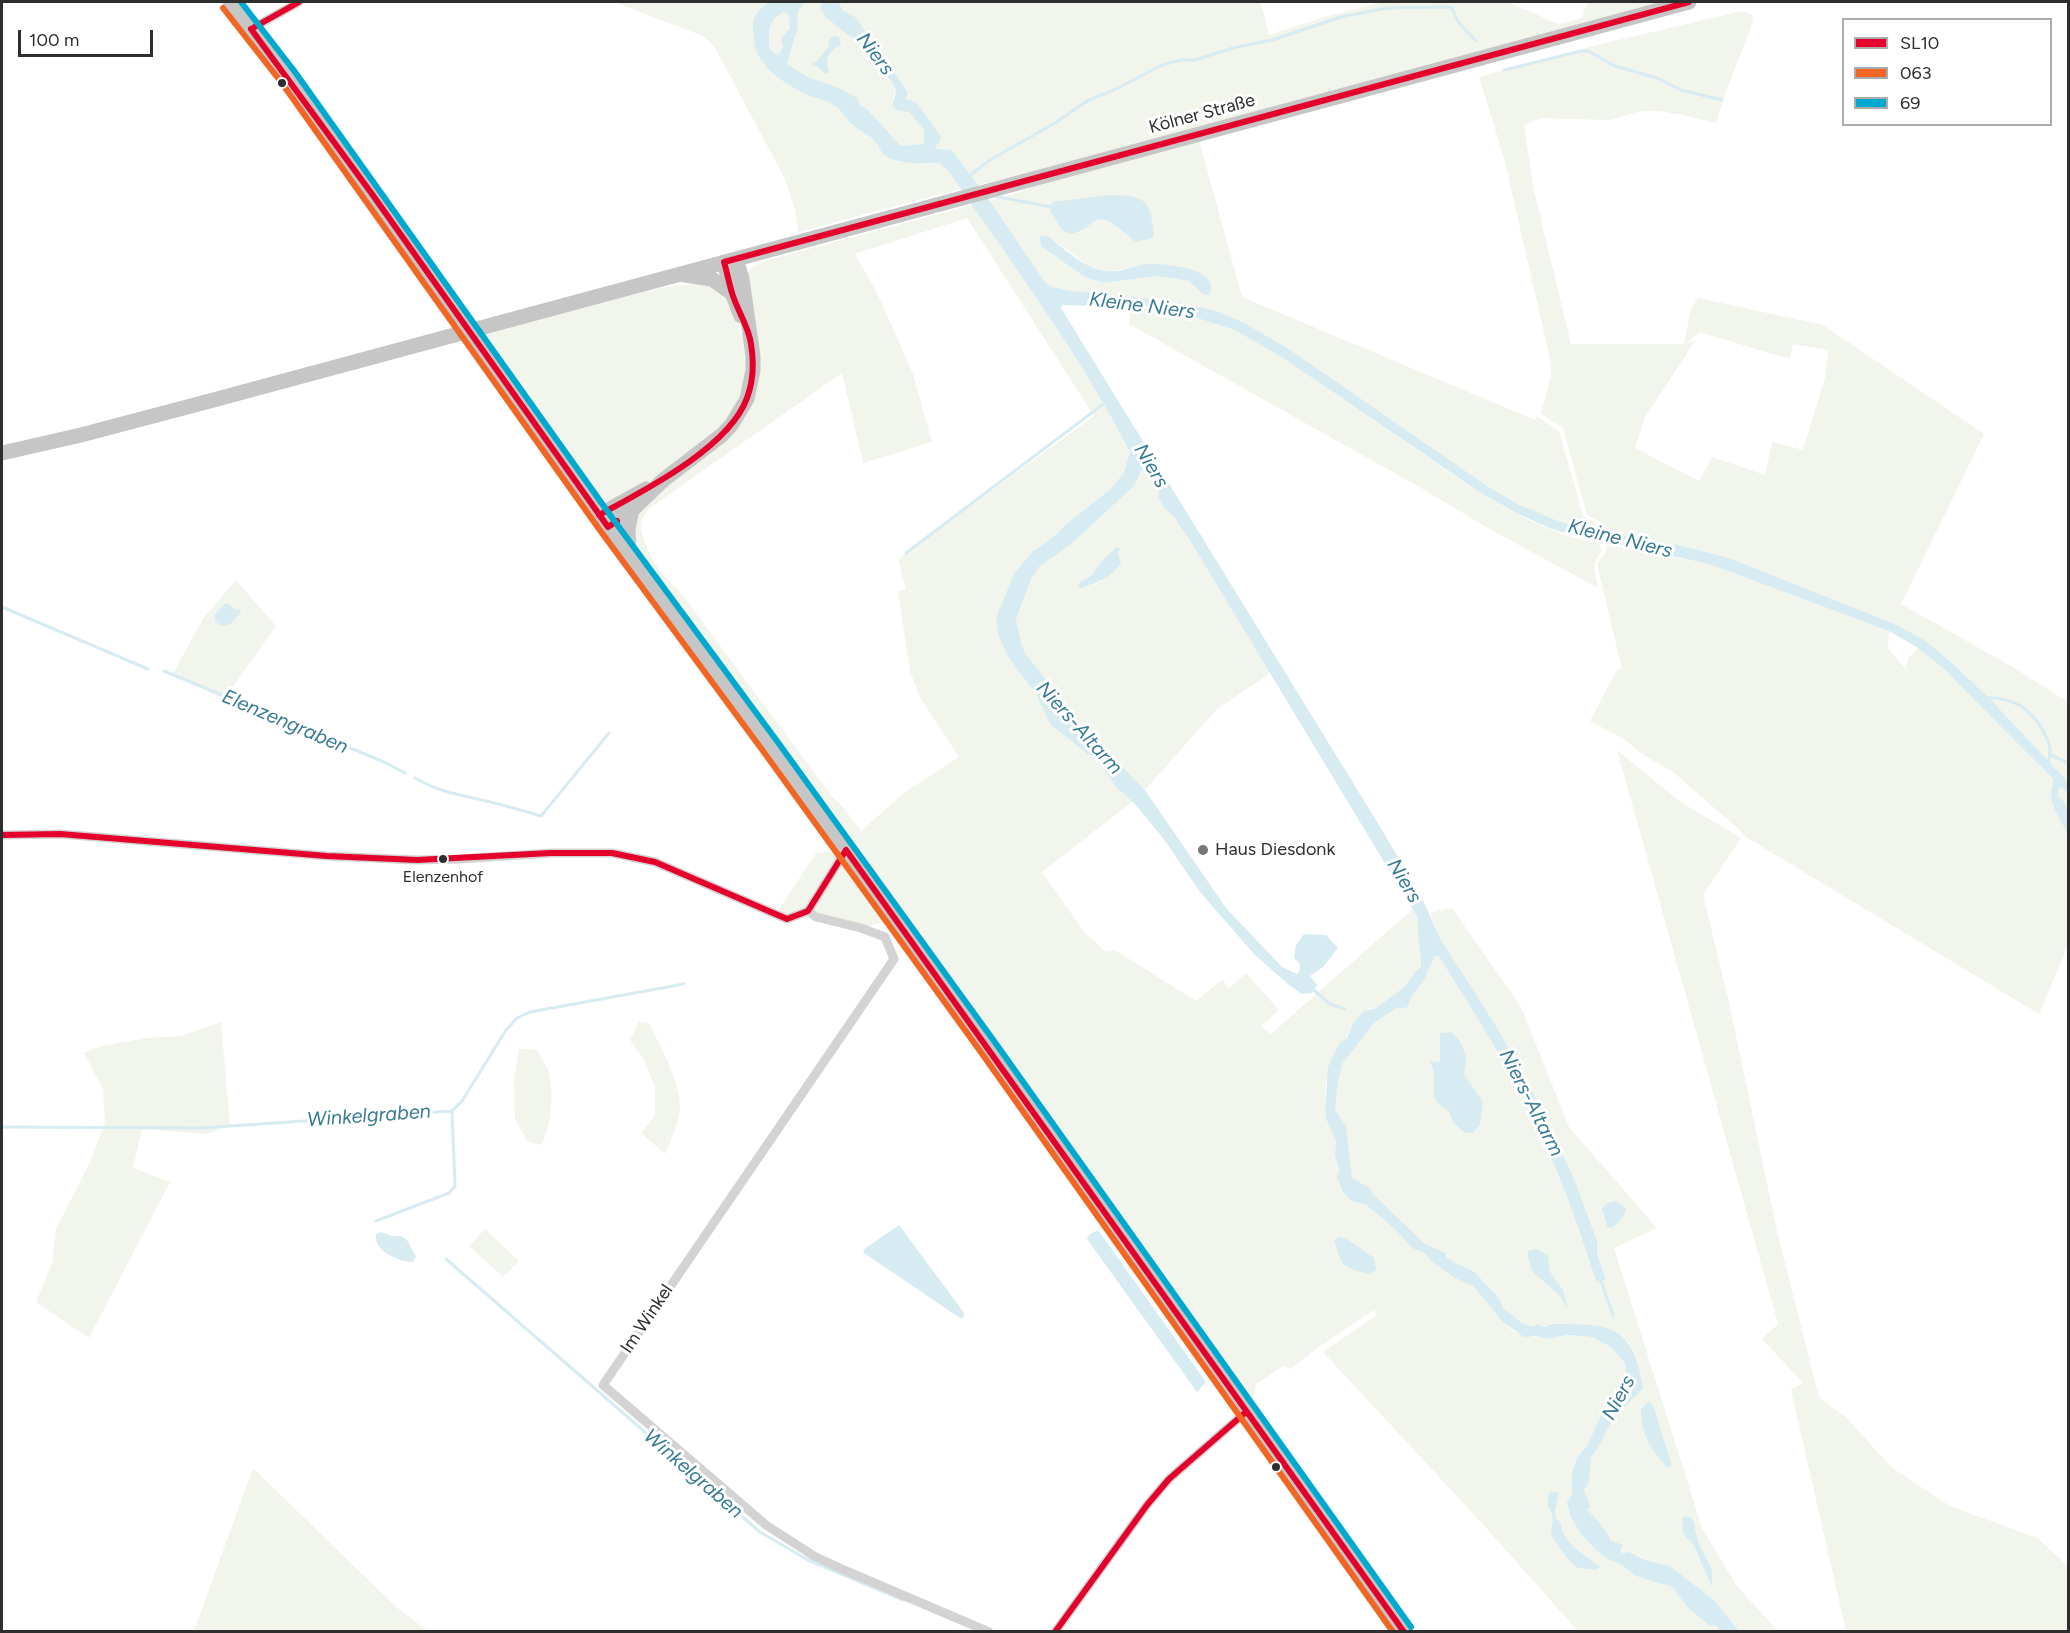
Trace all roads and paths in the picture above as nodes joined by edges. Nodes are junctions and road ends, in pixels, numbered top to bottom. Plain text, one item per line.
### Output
1 (230, 2) edge
2 (299, 2) edge
3 (1689, 2) edge
4 (251, 29) junction
5 (730, 261) junction
6 (679, 275) junction
7 (732, 293) junction
8 (751, 342) junction
9 (2, 453) edge
10 (662, 481) junction
11 (632, 510) junction
12 (603, 521) junction
13 (628, 555) junction
14 (2, 835) edge
15 (846, 850) junction
16 (808, 911) junction
17 (1246, 1412) junction
18 (989, 1632) edge
19 (1055, 1632) edge
20 (1404, 1632) edge

1 - 4 main road
2 - 4 street
3 - 5 main road, Kölner Straße
4 - 12 main road
5 - 6 main road, Kölner Straße
5 - 7 main road
5 - 8 main road
6 - 7 main road
6 - 9 main road, Kölner Straße
7 - 8 main road
8 - 10 main road
10 - 11 main road
10 - 12 main road
11 - 12 main road
11 - 13 main road
12 - 13 main road
13 - 15 main road
14 - 16 street
15 - 16 street
15 - 17 main road
16 - 18 street, Im Winkel
17 - 19 street
17 - 20 main road

